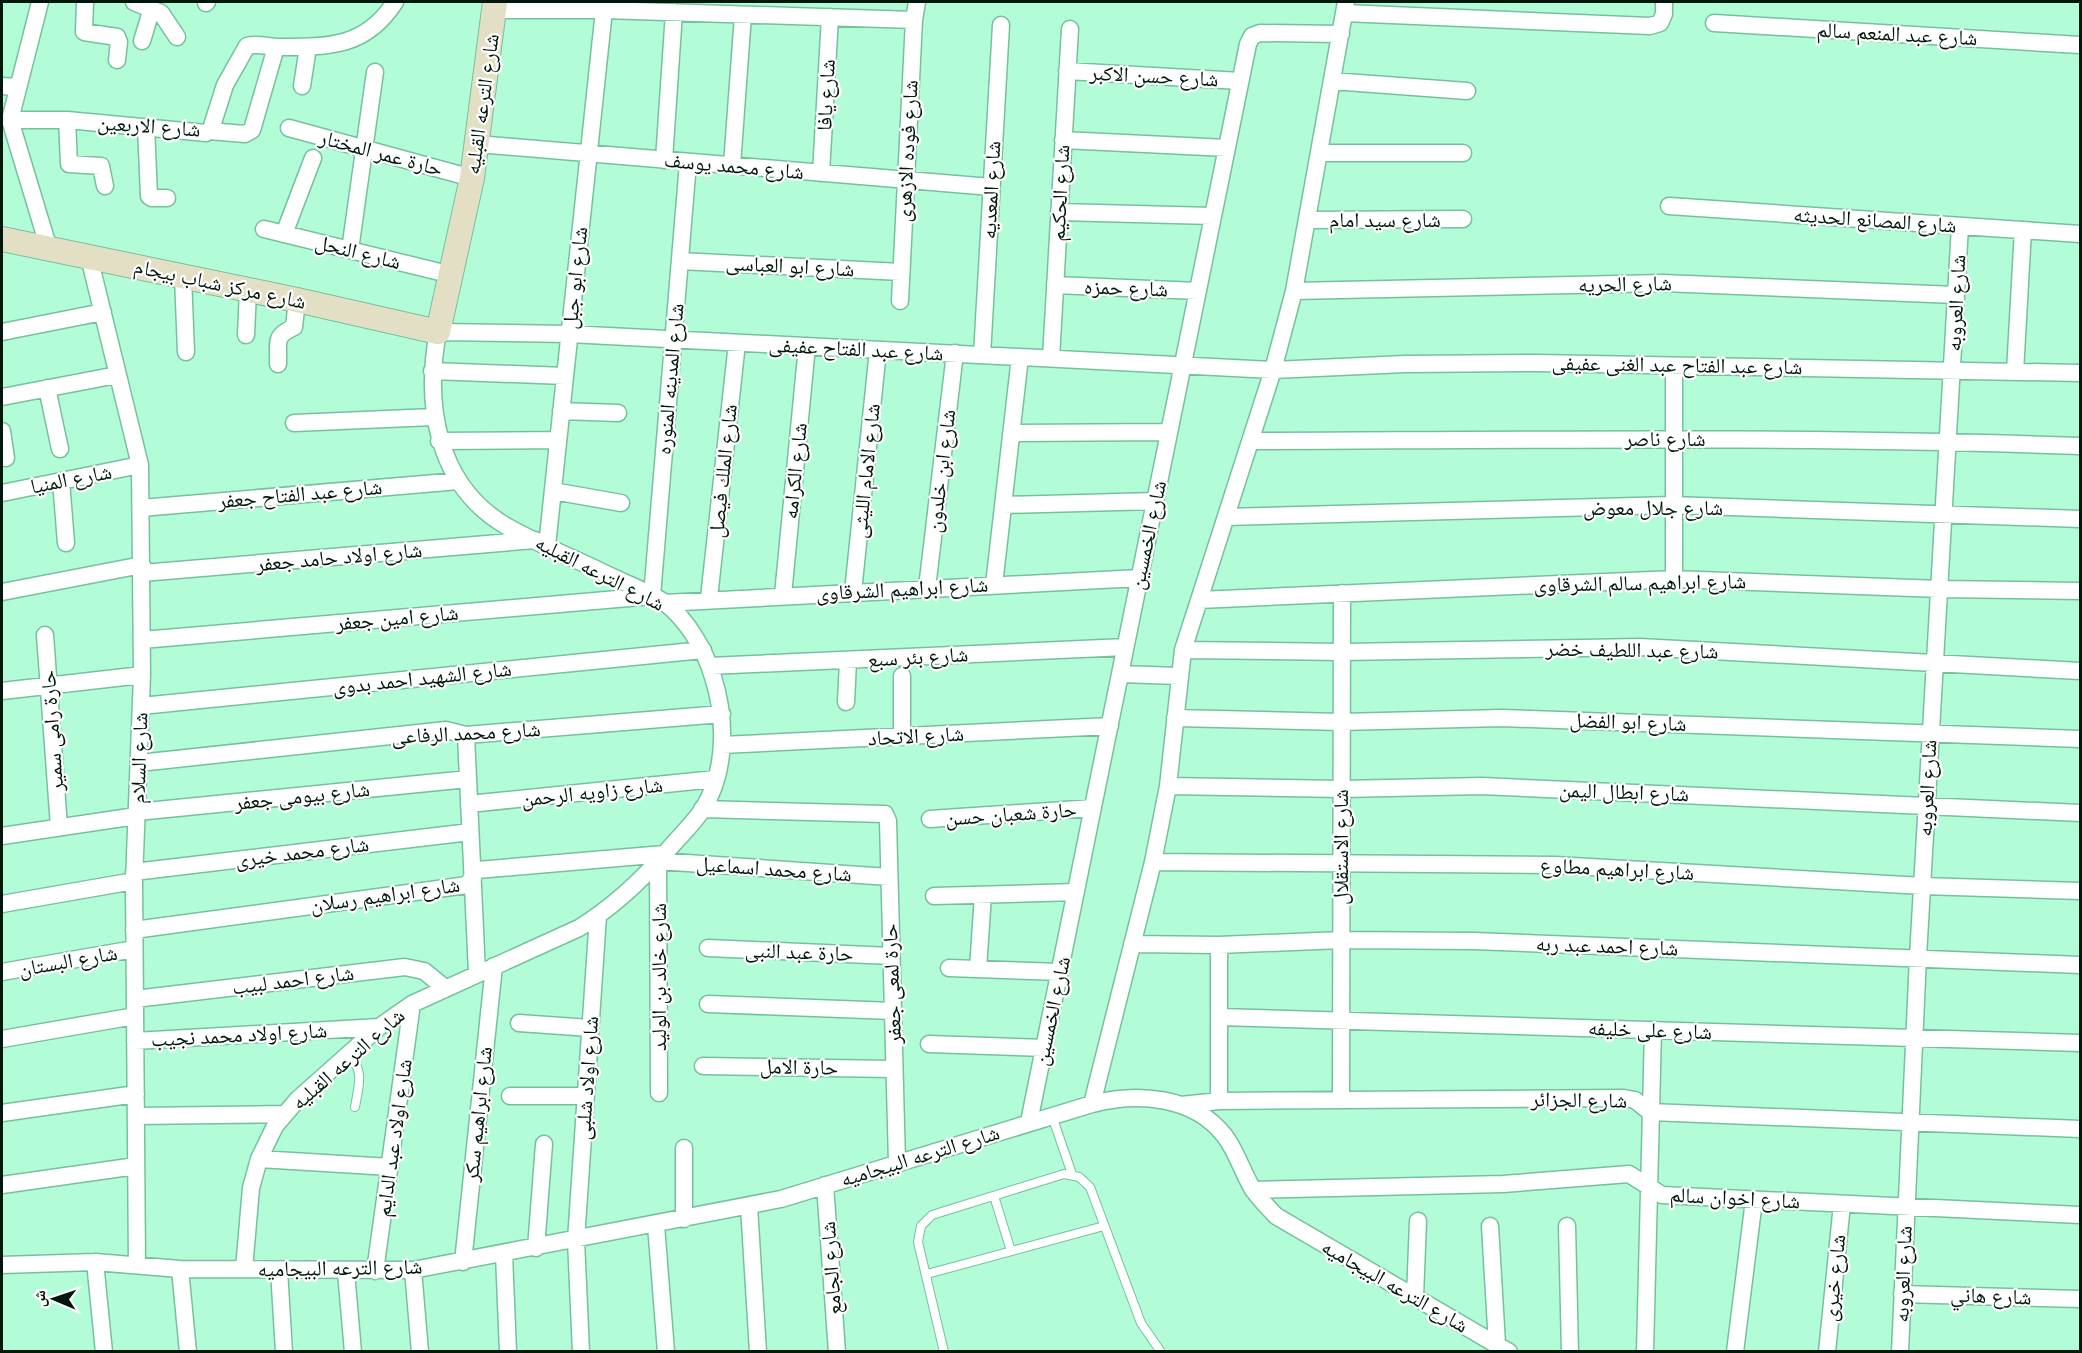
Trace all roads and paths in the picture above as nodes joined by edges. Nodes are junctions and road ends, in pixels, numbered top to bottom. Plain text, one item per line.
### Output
1 (33, 2) edge
2 (40, 2) edge
3 (85, 2) edge
4 (134, 2) edge
5 (395, 2) edge
6 (917, 2) edge
7 (1664, 2) edge
8 (494, 6) edge
9 (1345, 7) edge
10 (152, 8) junction
11 (604, 10) junction
12 (674, 12) junction
13 (743, 15) junction
14 (830, 17) junction
15 (914, 20) junction
16 (1714, 23) dead end
17 (1000, 25) dead end
18 (1070, 29) dead end
19 (1341, 34) junction
20 (177, 37) dead end
21 (142, 41) dead end
22 (2080, 45) edge
23 (308, 46) junction
24 (276, 47) junction
25 (117, 60) dead end
26 (1067, 71) junction
27 (375, 72) dead end
28 (1240, 81) junction
29 (1332, 81) junction
30 (10, 86) edge
31 (302, 86) dead end
32 (1467, 91) dead end
33 (10, 120) junction
34 (68, 120) junction
35 (146, 127) junction
36 (289, 128) dead end
37 (209, 131) junction
38 (1063, 140) junction
39 (478, 144) junction
40 (364, 148) junction
41 (1227, 148) junction
42 (1319, 153) junction
43 (1463, 153) dead end
44 (588, 154) junction
45 (313, 158) dead end
46 (664, 160) junction
47 (688, 163) junction
48 (732, 165) junction
49 (821, 173) junction
50 (472, 178) junction
51 (906, 181) junction
52 (105, 186) dead end
53 (991, 188) junction
54 (167, 198) dead end
55 (1670, 206) dead end
56 (1059, 212) junction
57 (1213, 216) junction
58 (1463, 219) dead end
59 (1307, 220) junction
60 (1960, 226) junction
61 (264, 229) dead end
62 (2023, 230) junction
63 (285, 234) junction
64 (2080, 234) edge
65 (2, 239) edge
66 (37, 246) junction
67 (2, 250) edge
68 (350, 250) junction
69 (89, 257) junction
70 (680, 261) junction
71 (901, 272) junction
72 (452, 275) junction
73 (183, 276) junction
74 (1055, 285) junction
75 (248, 290) junction
76 (1198, 291) junction
77 (1294, 291) junction
78 (1956, 295) junction
79 (297, 300) junction
80 (900, 301) dead end
81 (102, 312) junction
82 (2, 332) edge
83 (438, 332) junction
84 (569, 334) junction
85 (246, 335) dead end
86 (674, 339) junction
87 (737, 343) junction
88 (807, 346) junction
89 (878, 350) junction
90 (186, 352) dead end
91 (955, 353) junction
92 (982, 355) junction
93 (1020, 357) junction
94 (1051, 358) junction
95 (278, 364) dead end
96 (1183, 365) junction
97 (1674, 366) junction
98 (1273, 370) junction
99 (432, 371) junction
100 (1952, 371) junction
101 (2015, 372) junction
102 (2080, 373) edge
103 (117, 375) junction
104 (565, 376) junction
105 (47, 388) junction
106 (2, 397) edge
107 (561, 411) junction
108 (618, 413) dead end
109 (433, 417) junction
110 (294, 423) dead end
111 (2, 431) edge
112 (1169, 432) junction
113 (1011, 433) junction
114 (1673, 439) junction
115 (558, 440) junction
116 (439, 441) junction
117 (1250, 441) junction
118 (1946, 441) junction
119 (2080, 446) edge
120 (60, 449) dead end
121 (6, 458) dead end
122 (140, 465) junction
123 (61, 481) junction
124 (459, 481) junction
125 (553, 491) junction
126 (2, 493) edge
127 (1155, 501) junction
128 (621, 503) dead end
129 (1003, 505) junction
130 (1672, 505) junction
131 (141, 508) junction
132 (1942, 516) junction
133 (1226, 517) junction
134 (2080, 519) edge
135 (66, 543) dead end
136 (542, 543) junction
137 (142, 569) junction
138 (1140, 578) junction
139 (1674, 579) junction
140 (994, 585) junction
141 (927, 588) junction
142 (1940, 589) junction
143 (2080, 591) edge
144 (2, 592) edge
145 (853, 592) junction
146 (1342, 593) junction
147 (783, 595) junction
148 (709, 598) junction
149 (658, 599) junction
150 (1199, 600) junction
151 (45, 635) dead end
152 (142, 640) junction
153 (1125, 647) junction
154 (703, 650) junction
155 (1183, 650) junction
156 (1342, 652) junction
157 (848, 660) junction
158 (1933, 664) junction
159 (710, 666) junction
160 (2080, 671) edge
161 (1120, 674) junction
162 (142, 675) junction
163 (1179, 675) junction
164 (902, 676) dead end
165 (49, 686) junction
166 (2, 691) edge
167 (846, 702) dead end
168 (141, 706) junction
169 (722, 714) junction
170 (1175, 718) junction
171 (1341, 722) junction
172 (1110, 726) junction
173 (1930, 733) junction
174 (466, 735) junction
175 (902, 737) junction
176 (2080, 739) edge
177 (722, 745) junction
178 (139, 763) junction
179 (468, 779) junction
180 (715, 779) junction
181 (1168, 786) junction
182 (1342, 789) junction
183 (469, 804) junction
184 (1927, 805) junction
185 (1093, 808) junction
186 (702, 809) junction
187 (2080, 813) edge
188 (137, 814) junction
189 (930, 819) dead end
190 (59, 827) junction
191 (470, 832) junction
192 (2, 836) edge
193 (661, 858) junction
194 (1153, 862) junction
195 (1342, 865) junction
196 (472, 875) junction
197 (134, 877) junction
198 (889, 877) junction
199 (1923, 886) junction
200 (2080, 891) edge
201 (1076, 892) junction
202 (983, 895) junction
203 (934, 896) dead end
204 (2, 904) edge
205 (598, 916) junction
206 (134, 930) junction
207 (1341, 940) junction
208 (1132, 944) junction
209 (1219, 945) junction
210 (708, 948) dead end
211 (134, 949) junction
212 (891, 956) junction
213 (1918, 957) junction
214 (2080, 965) edge
215 (494, 966) junction
216 (949, 968) dead end
217 (978, 969) junction
218 (2, 972) edge
219 (1060, 972) junction
220 (477, 973) junction
221 (445, 988) junction
222 (135, 999) junction
223 (412, 1004) junction
224 (708, 1004) dead end
225 (893, 1011) junction
226 (135, 1016) junction
227 (1219, 1017) junction
228 (1341, 1021) junction
229 (519, 1023) dead end
230 (379, 1027) junction
231 (590, 1028) junction
232 (1653, 1030) junction
233 (1914, 1038) junction
234 (2, 1039) edge
235 (135, 1041) junction
236 (2080, 1043) edge
237 (929, 1044) dead end
238 (1044, 1048) junction
239 (347, 1055) junction
240 (703, 1066) dead end
241 (894, 1069) junction
242 (659, 1093) dead end
243 (136, 1094) junction
244 (510, 1096) dead end
245 (585, 1096) junction
246 (1341, 1100) junction
247 (1219, 1101) junction
248 (1092, 1104) junction
249 (1180, 1105) junction
250 (355, 1107) dead end
251 (1650, 1112) junction
252 (2, 1113) edge
253 (285, 1114) junction
254 (136, 1116) junction
255 (1052, 1116) junction
256 (1029, 1122) junction
257 (1910, 1123) junction
258 (2080, 1129) edge
259 (544, 1144) dead end
260 (684, 1148) dead end
261 (259, 1158) junction
262 (897, 1162) junction
263 (136, 1166) junction
264 (390, 1167) junction
265 (1072, 1174) junction
266 (2, 1185) edge
267 (825, 1185) junction
268 (1648, 1188) junction
269 (1253, 1190) junction
270 (994, 1196) junction
271 (1754, 1200) junction
272 (1842, 1204) junction
273 (749, 1206) junction
274 (1906, 1207) junction
275 (2080, 1215) edge
276 (684, 1220) junction
277 (1418, 1221) dead end
278 (656, 1225) junction
279 (1104, 1226) junction
280 (1490, 1226) dead end
281 (1566, 1226) dead end
282 (576, 1240) junction
283 (536, 1248) junction
284 (1011, 1251) junction
285 (504, 1254) junction
286 (95, 1262) junction
287 (463, 1262) junction
288 (2, 1264) edge
289 (137, 1265) junction
290 (180, 1269) junction
291 (244, 1269) junction
292 (279, 1270) junction
293 (413, 1270) junction
294 (375, 1271) junction
295 (346, 1272) junction
296 (927, 1274) junction
297 (1902, 1294) junction
298 (1415, 1298) junction
299 (2080, 1299) edge
300 (1503, 1348) edge
301 (104, 1352) edge
302 (188, 1352) edge
303 (284, 1352) edge
304 (352, 1352) edge
305 (420, 1352) edge
306 (508, 1352) edge
307 (580, 1352) edge
308 (666, 1352) edge
309 (758, 1352) edge
310 (837, 1352) edge
311 (944, 1352) edge
312 (1161, 1352) edge
313 (1570, 1352) edge
314 (1645, 1352) edge
315 (1735, 1352) edge
316 (1827, 1352) edge
317 (1900, 1352) edge

1 - 2 street
2 - 30 street
3 - 25 street
4 - 10 street
5 - 23 street, شارع الاربعين
6 - 15 street, شارع فوده الازهرى
7 - 9 street
8 - 11 street
8 - 39 main road, شارع الترعه القبليه
9 - 19 street
10 - 20 street
10 - 21 street
11 - 12 street
11 - 44 street, شارع ابو جبل
12 - 13 street
12 - 46 street
13 - 14 street
13 - 48 street
14 - 15 street
14 - 49 street, شارع يافا
15 - 51 street, شارع فوده الازهرى
16 - 22 street, شارع عبد المنعم سالم
17 - 53 street, شارع المعديه
18 - 26 street, شارع الحكيم
19 - 28 street, شارع الخمسين
19 - 29 street
23 - 24 street, شارع الاربعين
23 - 31 street
24 - 37 street, شارع الاربعين
24 - 37 street
26 - 28 street, شارع حسن الاكبر
26 - 38 street, شارع الحكيم
27 - 40 street
28 - 41 street, شارع الخمسين
29 - 32 street
29 - 42 street
30 - 33 street
33 - 34 street, شارع الاربعين
33 - 66 street
34 - 35 street, شارع الاربعين
34 - 52 street
35 - 37 street, شارع الاربعين
35 - 54 street
36 - 40 street, حارة عمر المختار
38 - 41 street
38 - 56 street, شارع الحكيم
39 - 44 street, شارع محمد يوسف
39 - 50 main road, شارع الترعه القبليه
40 - 50 street, حارة عمر المختار
40 - 68 street
41 - 57 street, شارع الخمسين
42 - 43 street
42 - 59 street
44 - 46 street, شارع محمد يوسف
44 - 84 street, شارع ابو جبل
45 - 63 street
46 - 47 street, شارع محمد يوسف
47 - 48 street, شارع محمد يوسف
47 - 70 street, شارع المدينه المنوره
48 - 49 street, شارع محمد يوسف
49 - 51 street, شارع محمد يوسف
50 - 72 main road, شارع الترعه القبليه
51 - 53 street, شارع محمد يوسف
51 - 71 street, شارع فوده الازهرى
53 - 92 street, شارع المعديه
55 - 60 street, شارع المصانع الحديثه
56 - 57 street
56 - 74 street, شارع الحكيم
57 - 76 street, شارع الخمسين
58 - 59 street, شارع سيد امام
59 - 77 street
60 - 62 street, شارع المصانع الحديثه
60 - 78 street, شارع العروبه
61 - 63 street, شارع النحل
62 - 64 street, شارع المصانع الحديثه
62 - 101 street
63 - 68 street, شارع النحل
65 - 66 main road, شارع مركز شباب بيجام
66 - 67 street
66 - 69 main road, شارع مركز شباب بيجام
68 - 72 street, شارع النحل
69 - 73 main road, شارع مركز شباب بيجام
69 - 81 street, شارع السلام
70 - 71 street, شارع ابو العباسى
70 - 86 street, شارع المدينه المنوره
71 - 80 street, شارع فوده الازهرى
72 - 83 main road, شارع الترعه القبليه
73 - 75 main road, شارع مركز شباب بيجام
73 - 90 street
74 - 76 street, شارع حمزه
74 - 94 street, شارع الحكيم
75 - 79 main road, شارع مركز شباب بيجام
75 - 85 street
76 - 96 street, شارع الخمسين
77 - 78 street, شارع الحريه
77 - 98 street
78 - 100 street, شارع العروبه
79 - 83 main road, شارع مركز شباب بيجام
79 - 95 street
81 - 82 street
81 - 103 street, شارع السلام
83 - 84 street, شارع عبد الفتاح عفيفى
83 - 99 street, شارع الترعه القبليه
84 - 86 street, شارع عبد الفتاح عفيفى
84 - 104 street, شارع ابو جبل
86 - 87 street, شارع عبد الفتاح عفيفى
86 - 149 street, شارع المدينه المنوره
87 - 88 street, شارع عبد الفتاح عفيفى
87 - 148 street, شارع الملك فيصل
88 - 89 street, شارع عبد الفتاح عفيفى
88 - 147 street, شارع الكرامه
89 - 91 street, شارع عبد الفتاح عفيفى
89 - 145 street, شارع الامام الليثى
91 - 92 street, شارع عبد الفتاح عفيفى
91 - 141 street, شارع ابن خلدون
92 - 93 street, شارع عبد الفتاح عفيفى
93 - 94 street, شارع عبد الفتاح عفيفى
93 - 113 street
94 - 96 street, شارع عبد الفتاح عفيفى
96 - 98 street, شارع عبد الفتاح عفيفى
96 - 112 street, شارع الخمسين
97 - 98 street, شارع عبد الفتاح عبد الغنى عفيفى
97 - 100 street, شارع عبد الفتاح عبد الغنى عفيفى
97 - 114 street
98 - 117 street
99 - 104 street
99 - 109 street, شارع الترعه القبليه
100 - 101 street, شارع عبد الفتاح عبد الغنى عفيفى
100 - 118 street, شارع العروبه
101 - 102 street, شارع عبد الفتاح عبد الغنى عفيفى
103 - 105 street
103 - 122 street, شارع السلام
104 - 107 street, شارع ابو جبل
105 - 106 street
105 - 120 street
107 - 108 street
107 - 115 street, شارع ابو جبل
109 - 110 street
109 - 116 street, شارع الترعه القبليه
111 - 121 street
112 - 113 street
112 - 127 street, شارع الخمسين
113 - 129 street
114 - 117 street, شارع ناصر
114 - 118 street, شارع ناصر
114 - 130 street
115 - 116 street
115 - 125 street, شارع ابو جبل
116 - 124 street, شارع الترعه القبليه
117 - 133 street
118 - 119 street, شارع ناصر
118 - 132 street, شارع العروبه
122 - 123 street, شارع المنيا
122 - 131 street, شارع السلام
123 - 126 street, شارع المنيا
123 - 135 street
124 - 131 street, شارع عبد الفتاح جعفر
124 - 136 street, شارع الترعه القبليه
125 - 128 street
125 - 136 street, شارع ابو جبل
127 - 129 street
127 - 138 street, شارع الخمسين
129 - 140 street
130 - 132 street, شارع جلال معوض
130 - 133 street, شارع جلال معوض
130 - 139 street
131 - 137 street, شارع السلام
132 - 134 street, شارع جلال معوض
132 - 142 street, شارع العروبه
133 - 150 street
136 - 137 street, شارع اولاد حامد جعفر
136 - 149 street, شارع الترعه القبليه
137 - 144 street, شارع اولاد حامد جعفر
137 - 152 street, شارع السلام
138 - 140 street, شارع ابراهيم الشرقاوى
138 - 153 street, شارع الخمسين
139 - 142 street, شارع ابراهيم سالم الشرقاوى
139 - 146 street, شارع ابراهيم سالم الشرقاوى
140 - 141 street, شارع ابراهيم الشرقاوى
141 - 145 street, شارع ابراهيم الشرقاوى
142 - 143 street, شارع ابراهيم سالم الشرقاوى
142 - 158 street, شارع العروبه
145 - 147 street, شارع ابراهيم الشرقاوى
146 - 150 street, شارع ابراهيم سالم الشرقاوى
146 - 156 street, شارع الاستقلال
147 - 148 street, شارع ابراهيم الشرقاوى
148 - 149 street, شارع ابراهيم الشرقاوى
149 - 152 street, شارع امين جعفر
149 - 154 street, شارع الترعه القبليه
150 - 155 street
151 - 165 street, حارة رامى سمير
152 - 162 street, شارع السلام
153 - 157 street, شارع بئر سبع
153 - 161 street, شارع الخمسين
154 - 159 street, شارع الترعه القبليه
154 - 168 street, شارع الشهيد احمد بدوى
155 - 156 street, شارع عبد اللطيف خضر
155 - 163 street
156 - 158 street, شارع عبد اللطيف خضر
156 - 171 street, شارع الاستقلال
157 - 159 street, شارع بئر سبع
157 - 167 street
158 - 160 street, شارع عبد اللطيف خضر
158 - 173 street, شارع العروبه
159 - 169 street, شارع الترعه القبليه
161 - 163 street
161 - 172 street, شارع الخمسين
162 - 165 street
162 - 168 street, شارع السلام
163 - 170 street
164 - 175 street
165 - 166 street
165 - 190 street, حارة رامى سمير
168 - 178 street, شارع السلام
169 - 174 street, شارع محمد الرفاعى
169 - 177 street, شارع الترعه القبليه
170 - 171 street, شارع ابو الفضل
170 - 181 street
171 - 173 street, شارع ابو الفضل
171 - 182 street, شارع الاستقلال
172 - 175 street, شارع الاتحاد
172 - 185 street, شارع الخمسين
173 - 176 street, شارع ابو الفضل
173 - 184 street, شارع العروبه
174 - 178 street, شارع محمد الرفاعى
174 - 179 street
175 - 177 street, شارع الاتحاد
177 - 180 street, شارع الترعه القبليه
178 - 188 street, شارع السلام
179 - 183 street
179 - 188 street, شارع بيومى جعفر
180 - 183 street, شارع زاويه الرحمن
180 - 186 street, شارع الترعه القبليه
181 - 182 street, شارع ابطال اليمن
181 - 194 street
182 - 184 street, شارع ابطال اليمن
182 - 195 street, شارع الاستقلال
183 - 191 street
184 - 187 street, شارع ابطال اليمن
184 - 199 street, شارع العروبه
185 - 189 street, حارة شعبان حسن
185 - 201 street, شارع الخمسين
186 - 193 street, شارع الترعه القبليه
186 - 198 street, حارة لمعى جعفر
188 - 190 street, شارع بيومى جعفر
188 - 197 street, شارع السلام
190 - 192 street, شارع بيومى جعفر
191 - 196 street
191 - 197 street, شارع محمد خيرى
193 - 196 street, شارع ابراهيم رسلان
193 - 198 street, شارع محمد اسماعيل
193 - 205 street, شارع الترعه القبليه
193 - 242 street, شارع خالد بن الوليد
194 - 195 street, شارع ابراهيم مطاوع
194 - 208 street
195 - 199 street, شارع ابراهيم مطاوع
195 - 207 street, شارع الاستقلال
196 - 206 street, شارع ابراهيم رسلان
196 - 220 street
197 - 204 street, شارع محمد خيرى
197 - 206 street, شارع السلام
198 - 212 street, حارة لمعى جعفر
199 - 200 street, شارع ابراهيم مطاوع
199 - 213 street, شارع العروبه
201 - 202 street
201 - 219 street, شارع الخمسين
202 - 203 street
202 - 217 street
205 - 215 street, شارع الترعه القبليه
205 - 231 street, شارع اولاد شلبى
206 - 211 street, شارع السلام
207 - 209 street, شارع احمد عبد ربه
207 - 213 street, شارع احمد عبد ربه
207 - 228 street, شارع الاستقلال
208 - 209 street, شارع احمد عبد ربه
208 - 248 street
209 - 227 street
210 - 212 street, حارة عبد النبى
211 - 218 street, شارع البستان
211 - 222 street, شارع السلام
212 - 225 street, حارة لمعى جعفر
213 - 214 street, شارع احمد عبد ربه
213 - 233 street, شارع العروبه
215 - 220 street, شارع الترعه القبليه
215 - 287 street, شارع ابراهيم سكر
216 - 217 street
217 - 219 street
219 - 238 street, شارع الخمسين
220 - 221 street, شارع الترعه القبليه
221 - 222 street, شارع احمد لبيب
221 - 223 street, شارع الترعه القبليه
222 - 226 street, شارع السلام
223 - 230 street, شارع الترعه القبليه
223 - 264 street, شارع اولاد عبد الدايم
224 - 225 street
225 - 241 street, حارة لمعى جعفر
226 - 234 street
226 - 235 street, شارع السلام
227 - 228 street, شارع على خليفه
227 - 247 street
228 - 232 street, شارع على خليفه
228 - 246 street, شارع الاستقلال
229 - 231 street
230 - 235 street, شارع اولاد محمد نجيب
230 - 239 street, شارع الترعه القبليه
231 - 245 street, شارع اولاد شلبى
232 - 233 street, شارع على خليفه
232 - 251 street
233 - 236 street, شارع على خليفه
233 - 257 street, شارع العروبه
235 - 243 street, شارع السلام
237 - 238 street
238 - 256 street, شارع الخمسين
239 - 250 lane
239 - 253 street, شارع الترعه القبليه
240 - 241 street, حارة الامل
241 - 262 street, حارة لمعى جعفر
243 - 252 street
243 - 254 street, شارع السلام
244 - 245 street
245 - 282 street, شارع اولاد شلبى
246 - 247 street, شارع الجزائر
246 - 251 street, شارع الجزائر
247 - 249 street, شارع الجزائر
248 - 249 street, شارع الترعه البيجاميه
248 - 255 street, شارع الترعه البيجاميه
249 - 269 street, شارع الترعه البيجاميه
251 - 257 street, شارع الجزائر
251 - 268 street
253 - 254 street
253 - 261 street, شارع الترعه القبليه
254 - 263 street, شارع السلام
255 - 256 street, شارع الترعه البيجاميه
255 - 265 lane
256 - 262 street, شارع الترعه البيجاميه
257 - 258 street, شارع الجزائر
257 - 274 street, شارع العروبه
259 - 283 street
260 - 276 street
261 - 264 street
261 - 291 street, شارع الترعه القبليه
262 - 267 street, شارع الترعه البيجاميه
263 - 266 street
263 - 289 street, شارع السلام
264 - 294 street, شارع اولاد عبد الدايم
265 - 270 lane
265 - 279 lane
267 - 273 street, شارع الترعه البيجاميه
267 - 310 street, شارع الجامع
268 - 269 street, شارع اخوان سالم
268 - 271 street, شارع اخوان سالم
268 - 314 street
269 - 298 street, شارع الترعه البيجاميه
270 - 284 lane
270 - 296 lane
271 - 272 street, شارع اخوان سالم
271 - 315 street
272 - 274 street, شارع اخوان سالم
272 - 316 street, شارع خيرى
273 - 276 street, شارع الترعه البيجاميه
273 - 309 street
274 - 275 street, شارع اخوان سالم
274 - 297 street, شارع العروبه
276 - 278 street, شارع الترعه البيجاميه
277 - 298 street
278 - 282 street, شارع الترعه البيجاميه
278 - 308 street
279 - 284 lane
279 - 312 lane
280 - 300 street
281 - 313 street
282 - 283 street, شارع الترعه البيجاميه
282 - 307 street, شارع اولاد شلبى
283 - 285 street, شارع الترعه البيجاميه
284 - 296 lane
285 - 287 street, شارع الترعه البيجاميه
285 - 306 street
286 - 288 street, شارع الترعه البيجاميه
286 - 289 street, شارع الترعه البيجاميه
286 - 301 street
287 - 293 street, شارع الترعه البيجاميه
289 - 290 street, شارع الترعه البيجاميه
290 - 291 street, شارع الترعه البيجاميه
290 - 302 street
291 - 292 street, شارع الترعه البيجاميه
292 - 295 street, شارع الترعه البيجاميه
292 - 303 street
293 - 294 street, شارع الترعه البيجاميه
293 - 305 street
294 - 295 street, شارع الترعه البيجاميه
295 - 304 street
296 - 311 lane
297 - 299 street, شارع هاني
297 - 317 street, شارع العروبه
298 - 300 street, شارع الترعه البيجاميه

